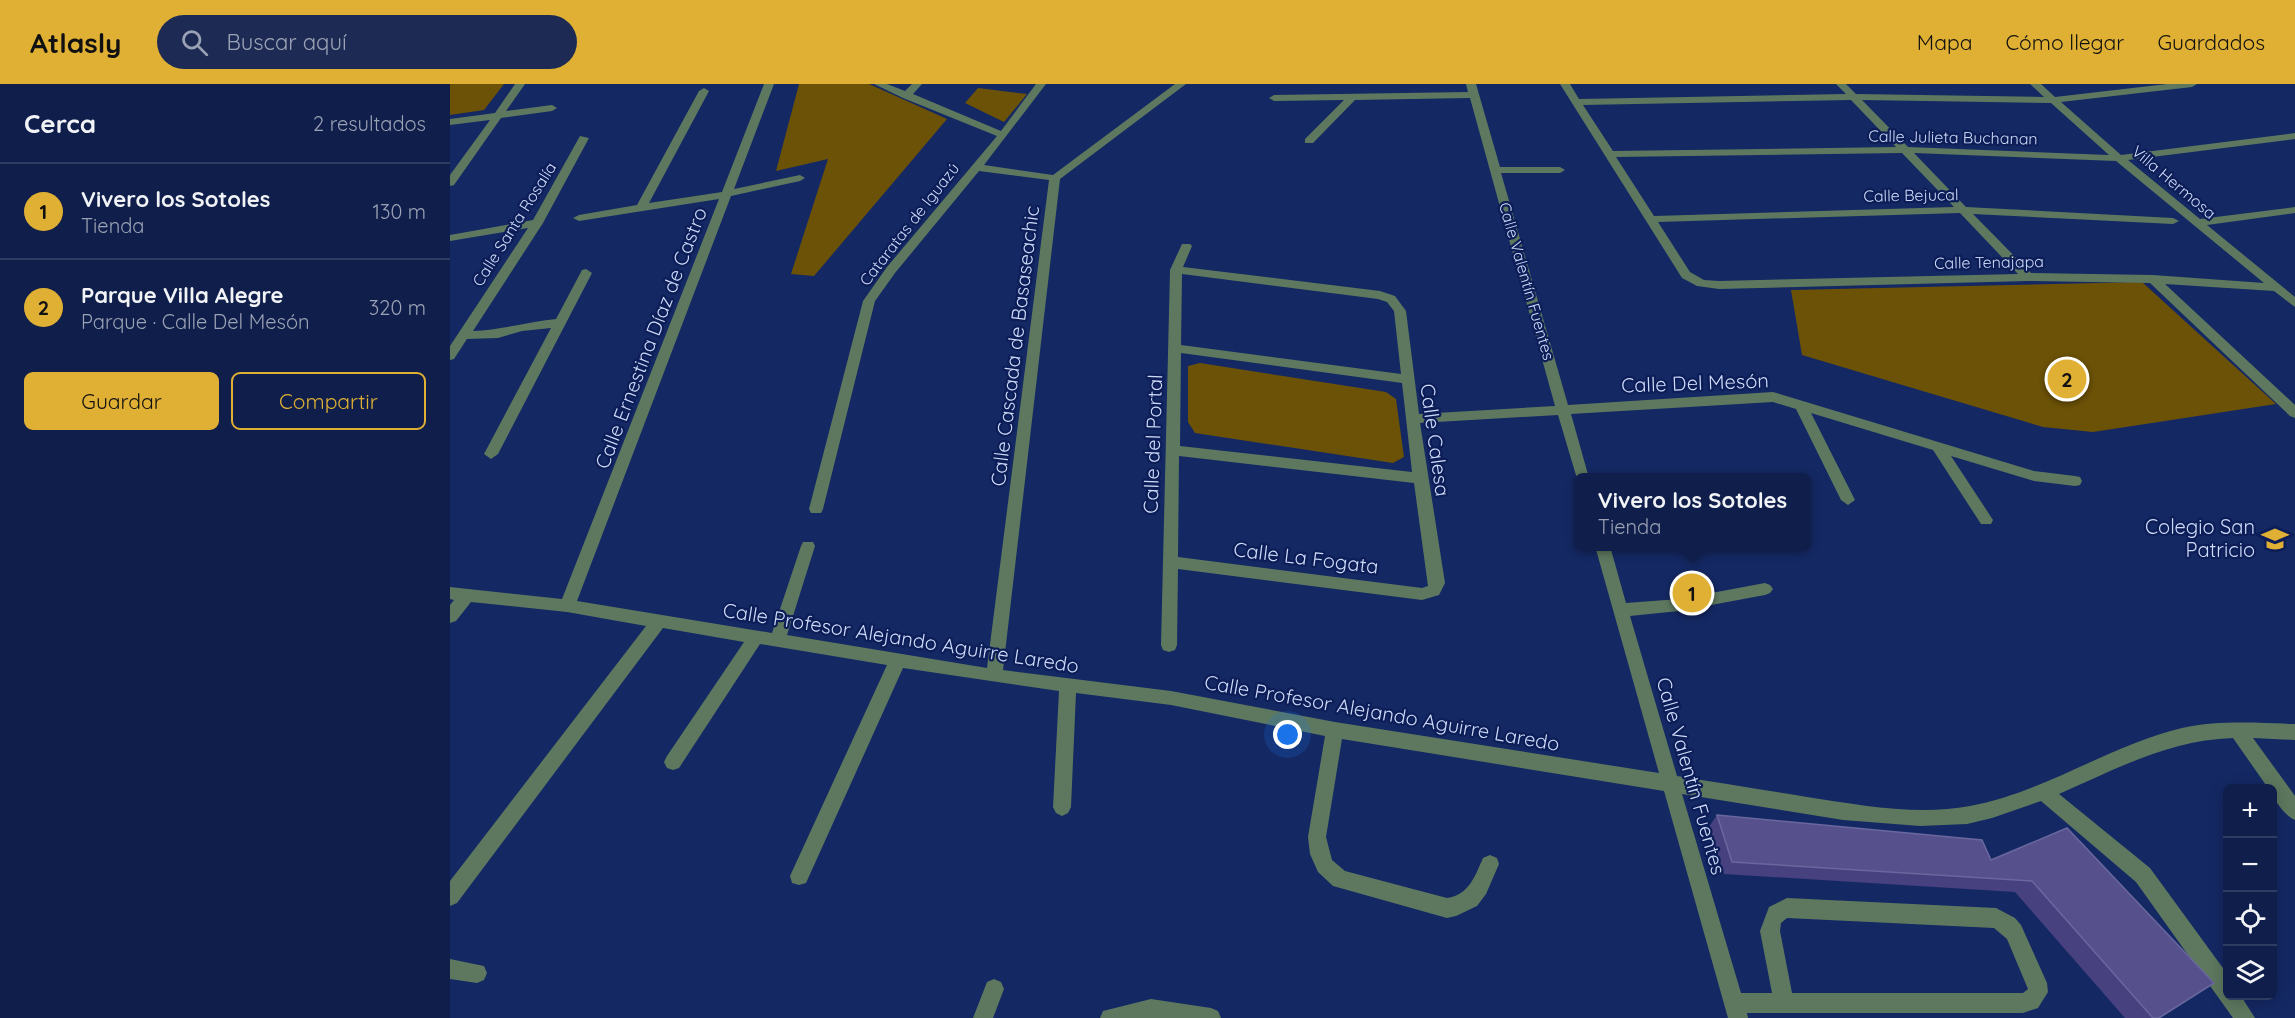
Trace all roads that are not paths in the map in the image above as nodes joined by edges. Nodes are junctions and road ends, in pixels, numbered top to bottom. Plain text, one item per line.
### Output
1 (520, 84) edge
2 (770, 84) edge
3 (879, 84) edge
4 (917, 84) edge
5 (1041, 84) edge
6 (1181, 84) edge
7 (1471, 84) edge
8 (1565, 84) edge
9 (1841, 84) edge
10 (2035, 84) edge
11 (2192, 84) edge
12 (704, 91) dead end
13 (1474, 95) junction
14 (906, 96) junction
15 (1352, 97) junction
16 (1854, 97) junction
17 (1274, 98) dead end
18 (2052, 100) junction
19 (1576, 102) junction
20 (552, 108) dead end
21 (498, 115) junction
22 (450, 122) edge
23 (1003, 135) junction
24 (2295, 136) edge
25 (584, 138) dead end
26 (1308, 141) dead end
27 (1905, 150) junction
28 (1609, 154) junction
29 (2119, 158) junction
30 (976, 167) junction
31 (1495, 170) junction
32 (1560, 170) dead end
33 (452, 177) edge
34 (800, 178) dead end
35 (1055, 178) junction
36 (727, 194) junction
37 (641, 208) junction
38 (1964, 210) junction
39 (2295, 210) edge
40 (579, 218) dead end
41 (1650, 219) junction
42 (2173, 221) dead end
43 (537, 223) junction
44 (2198, 224) junction
45 (450, 238) edge
46 (1186, 246) dead end
47 (1176, 270) junction
48 (586, 273) dead end
49 (2028, 277) junction
50 (2153, 279) junction
51 (2277, 288) junction
52 (2295, 303) edge
53 (556, 328) junction
54 (464, 335) junction
55 (1175, 348) junction
56 (450, 356) edge
57 (1407, 379) junction
58 (1801, 406) junction
59 (1563, 409) junction
60 (2295, 413) edge
61 (1414, 419) junction
62 (1938, 447) junction
63 (1172, 450) junction
64 (491, 454) dead end
65 (1581, 473) edge
66 (1420, 478) junction
67 (2075, 481) dead end
68 (1848, 500) dead end
69 (816, 509) dead end
70 (1986, 520) dead end
71 (808, 546) dead end
72 (1603, 551) edge
73 (1169, 562) junction
74 (1436, 588) joint
75 (1765, 589) dead end
76 (459, 594) edge
77 (567, 606) junction
78 (1620, 609) junction
79 (450, 615) edge
80 (659, 621) junction
81 (756, 637) junction
82 (777, 640) junction
83 (1168, 645) dead end
84 (898, 660) junction
85 (994, 676) junction
86 (1068, 686) junction
87 (1335, 730) junction
88 (2236, 730) junction
89 (2295, 732) edge
90 (673, 762) dead end
91 (1669, 782) junction
92 (2043, 792) junction
93 (1062, 807) dead end
94 (2295, 811) edge
95 (1490, 864) dead end
96 (799, 876) dead end
97 (450, 897) edge
98 (450, 969) edge
99 (477, 973) dead end
100 (2223, 987) edge
101 (993, 988) dead end
102 (2232, 1000) edge
103 (1784, 1004) junction
104 (1735, 1011) edge
105 (983, 1018) edge
106 (1110, 1018) edge
107 (1211, 1018) edge
108 (2246, 1018) edge

1 - 21 street
2 - 36 street, Calle Ernestina Díaz de Castro
3 - 14 street
4 - 14 street
5 - 23 street, Cataratas de Iguazú
6 - 35 street
7 - 13 street, Calle Valentín Fuentes
8 - 19 street
9 - 16 street
10 - 18 street, Villa Hermosa
11 - 18 street
12 - 37 street
13 - 15 street
13 - 31 street, Calle Valentín Fuentes
14 - 23 street
15 - 17 street
15 - 26 street
16 - 18 street
16 - 19 street
16 - 27 street
18 - 29 street, Villa Hermosa
19 - 28 street
20 - 21 street
21 - 22 street
21 - 33 street
23 - 30 street, Cataratas de Iguazú
24 - 29 street, Calle Julieta Buchanan
25 - 43 street, Calle Santa Rosalía
27 - 28 street, Calle Julieta Buchanan
27 - 29 street, Calle Julieta Buchanan
27 - 38 street
28 - 41 street
29 - 44 street, Villa Hermosa
30 - 35 street
30 - 69 street, Cataratas de Iguazú
31 - 32 street
31 - 59 street, Calle Valentín Fuentes
34 - 36 street
35 - 85 street, Calle Cascada de Basaseachic
36 - 37 street
36 - 77 street, Calle Ernestina Díaz de Castro
37 - 40 street
38 - 41 street, Calle Bejucal
38 - 42 street, Calle Bejucal
38 - 49 street
39 - 44 street
41 - 49 street, Calle Tenajapa
43 - 45 street
43 - 54 street, Calle Santa Rosalía
44 - 51 street, Villa Hermosa
46 - 47 street, Calle del Portal
47 - 55 street, Calle del Portal
47 - 57 street, Calle Calesa
48 - 53 street
49 - 50 street, Calle Tenajapa
50 - 51 street, Calle Tenajapa
50 - 60 street
51 - 52 street, Villa Hermosa
53 - 54 street
53 - 64 street
54 - 56 street, Calle Santa Rosalía
55 - 57 street
55 - 63 street, Calle del Portal
57 - 61 street, Calle Calesa
58 - 59 street, Calle Del Mesón
58 - 62 street, Calle Del Mesón
58 - 68 street
59 - 61 street, Calle Del Mesón
59 - 65 street, Calle Valentín Fuentes
61 - 66 street, Calle Calesa
62 - 67 street, Calle Del Mesón
62 - 70 street
63 - 66 street
63 - 73 street, Calle del Portal
66 - 74 street, Calle Calesa
71 - 82 street
72 - 78 street, Calle Valentín Fuentes
73 - 74 street, Calle La Fogata
73 - 83 street, Calle del Portal
75 - 78 street
76 - 77 street, Calle Profesor Alejando Aguirre Laredo
76 - 79 street
77 - 80 street, Calle Profesor Alejando Aguirre Laredo
78 - 91 street, Calle Valentín Fuentes
80 - 81 street, Calle Profesor Alejando Aguirre Laredo
80 - 97 street
81 - 82 street, Calle Profesor Alejando Aguirre Laredo
81 - 90 street
82 - 84 street, Calle Profesor Alejando Aguirre Laredo
84 - 85 street, Calle Profesor Alejando Aguirre Laredo
84 - 96 street
85 - 86 street, Calle Profesor Alejando Aguirre Laredo
86 - 87 street, Calle Profesor Alejando Aguirre Laredo
86 - 93 street
87 - 91 street, Calle Profesor Alejando Aguirre Laredo
87 - 95 street
88 - 89 street, Calle Profesor Alejando Aguirre Laredo
88 - 92 street, Calle Profesor Alejando Aguirre Laredo
88 - 94 street
91 - 92 street, Calle Profesor Alejando Aguirre Laredo
91 - 104 street, Calle Valentín Fuentes
92 - 100 street
98 - 99 street
101 - 105 street
102 - 108 street
103 - 103 street
103 - 104 street
106 - 107 street

